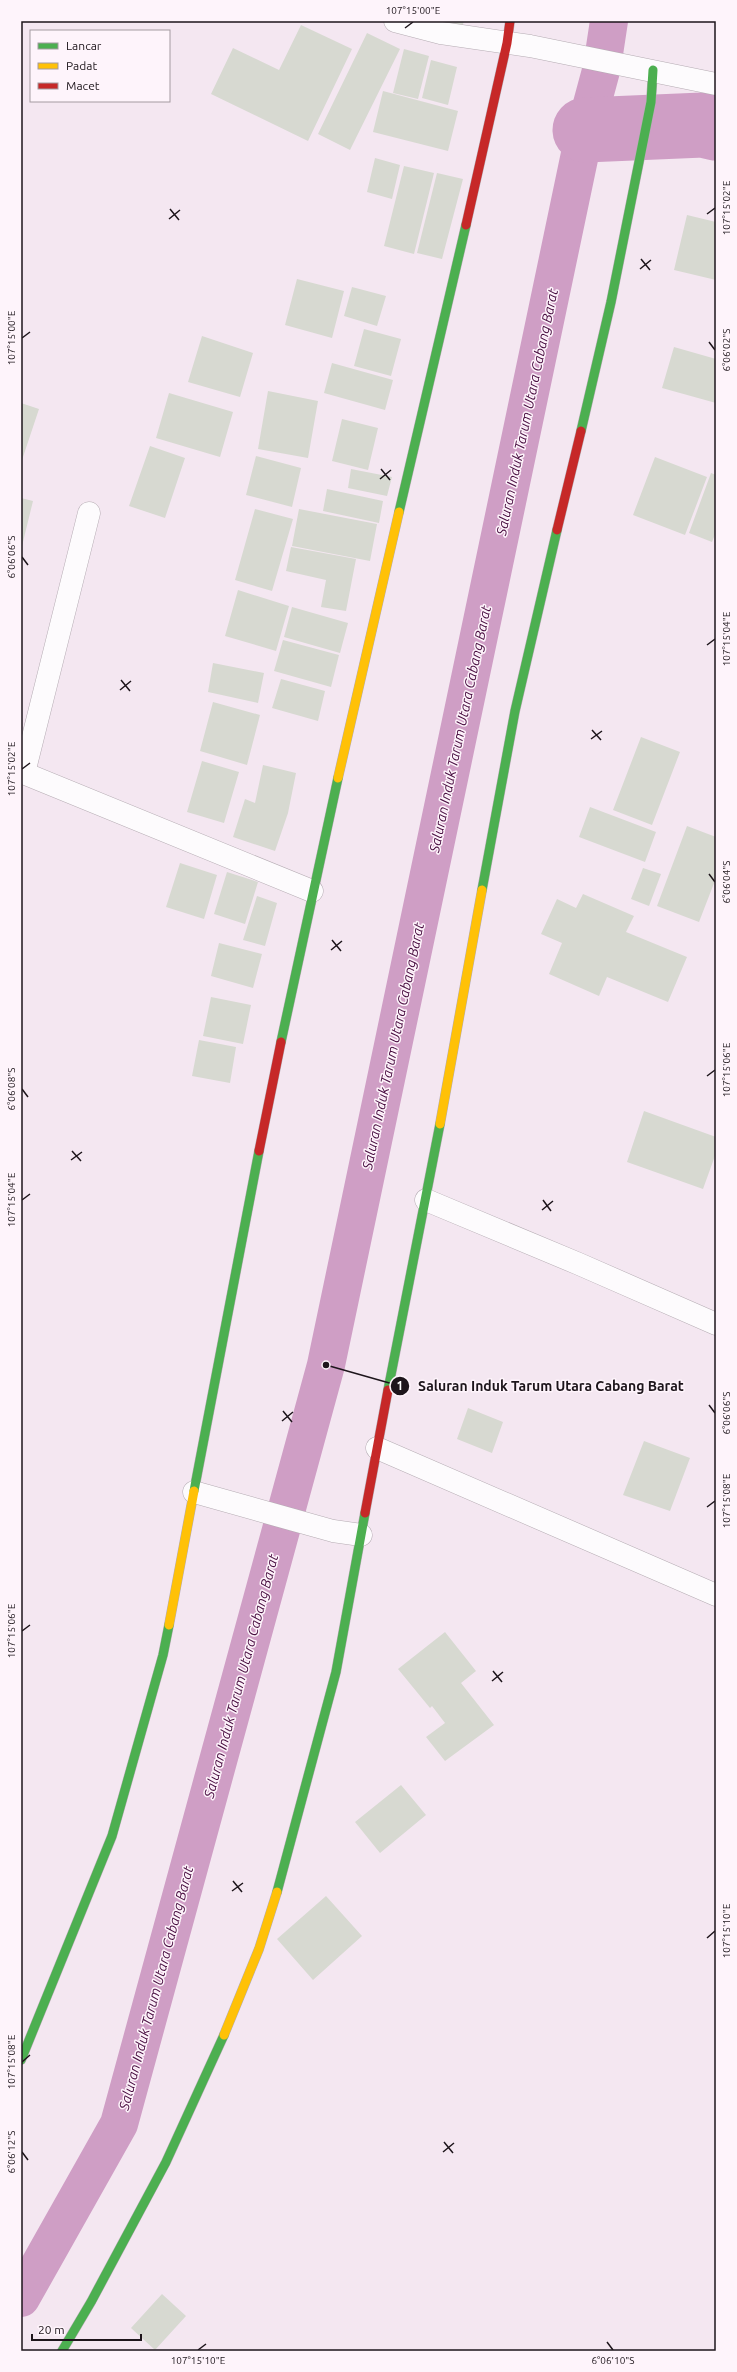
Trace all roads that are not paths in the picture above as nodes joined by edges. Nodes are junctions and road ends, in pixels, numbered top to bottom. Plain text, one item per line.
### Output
1 (395, 21) edge
2 (510, 21) edge
3 (507, 43) junction
4 (646, 69) junction
5 (716, 84) edge
6 (89, 513) dead end
7 (22, 773) edge
8 (312, 891) junction
9 (426, 1200) junction
10 (716, 1324) edge
11 (377, 1448) junction
12 (194, 1492) junction
13 (361, 1536) junction
14 (716, 1595) edge
15 (21, 2060) edge
16 (62, 2351) edge

1 - 3 street
2 - 3 street
3 - 4 street
3 - 8 street
4 - 5 street
4 - 9 street
6 - 7 street
7 - 8 street
8 - 12 street
9 - 10 street
9 - 11 street
11 - 13 street
11 - 14 street
12 - 13 street
12 - 15 street
13 - 16 street

